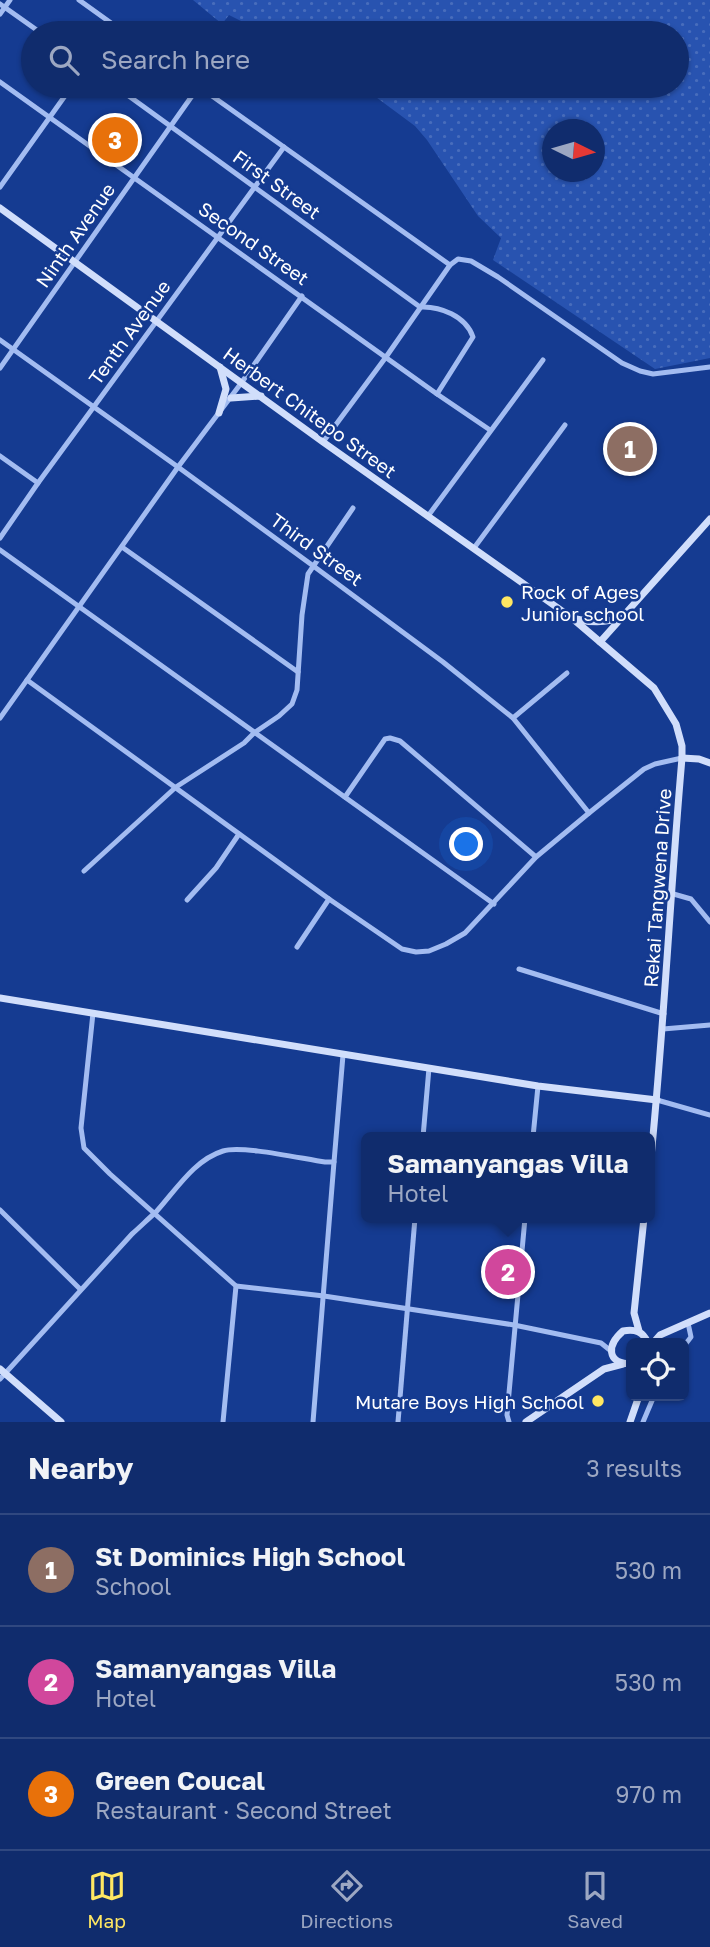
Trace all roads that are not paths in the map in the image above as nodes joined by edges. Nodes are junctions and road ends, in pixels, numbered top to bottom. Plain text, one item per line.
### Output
1 (10, 0) edge
2 (79, 0) edge
3 (2, 6) edge
4 (0, 14) edge
5 (24, 21) edge
6 (108, 21) edge
7 (0, 82) edge
8 (21, 97) edge
9 (22, 98) edge
10 (64, 98) edge
11 (132, 98) edge
12 (190, 98) edge
13 (216, 98) edge
14 (50, 118) junction
15 (171, 125) junction
16 (284, 146) junction
17 (135, 177) junction
18 (0, 187) edge
19 (254, 188) junction
20 (0, 208) edge
21 (219, 237) junction
22 (438, 256) junction
23 (458, 259) junction
24 (75, 262) junction
25 (450, 265) junction
26 (302, 296) junction
27 (420, 307) junction
28 (158, 321) junction
29 (0, 340) edge
30 (13, 349) junction
31 (386, 357) junction
32 (543, 360) dead end
33 (220, 366) junction
34 (710, 367) edge
35 (0, 368) edge
36 (242, 383) junction
37 (437, 394) junction
38 (261, 396) junction
39 (231, 398) junction
40 (94, 407) junction
41 (219, 413) junction
42 (565, 425) dead end
43 (491, 430) junction
44 (323, 442) junction
45 (0, 456) edge
46 (178, 467) junction
47 (38, 482) junction
48 (353, 508) dead end
49 (428, 516) junction
50 (710, 519) edge
51 (0, 538) edge
52 (122, 547) junction
53 (474, 548) junction
54 (0, 550) edge
55 (312, 565) junction
56 (79, 606) junction
57 (631, 608) junction
58 (572, 618) junction
59 (600, 642) junction
60 (298, 673) junction
61 (567, 673) dead end
62 (27, 680) junction
63 (0, 718) edge
64 (513, 718) junction
65 (254, 733) junction
66 (682, 758) junction
67 (710, 762) edge
68 (176, 787) junction
69 (345, 797) junction
70 (589, 813) junction
71 (239, 834) junction
72 (536, 858) junction
73 (84, 871) dead end
74 (670, 893) junction
75 (329, 899) junction
76 (187, 900) dead end
77 (494, 904) junction
78 (710, 922) edge
79 (297, 947) dead end
80 (519, 970) dead end
81 (0, 999) edge
82 (93, 1013) junction
83 (664, 1014) junction
84 (710, 1025) edge
85 (663, 1029) junction
86 (343, 1055) junction
87 (429, 1068) junction
88 (538, 1086) junction
89 (657, 1100) junction
90 (710, 1115) edge
91 (423, 1132) edge
92 (533, 1132) edge
93 (654, 1132) edge
94 (334, 1162) junction
95 (0, 1210) edge
96 (153, 1214) junction
97 (415, 1223) edge
98 (524, 1223) edge
99 (643, 1223) edge
100 (236, 1286) junction
101 (80, 1289) junction
102 (324, 1296) junction
103 (407, 1310) junction
104 (634, 1313) junction
105 (710, 1313) edge
106 (688, 1323) junction
107 (514, 1325) junction
108 (623, 1331) junction
109 (640, 1332) junction
110 (660, 1335) junction
111 (616, 1337) junction
112 (644, 1338) edge
113 (657, 1338) edge
114 (689, 1340) edge
115 (601, 1343) junction
116 (612, 1353) junction
117 (626, 1364) edge
118 (626, 1364) edge
119 (604, 1369) junction
120 (2, 1374) edge
121 (637, 1401) edge
122 (652, 1401) edge
123 (61, 1422) edge
124 (223, 1422) edge
125 (313, 1422) edge
126 (398, 1422) edge
127 (509, 1422) edge
128 (526, 1422) edge
129 (630, 1422) edge
130 (643, 1422) edge

1 - 3 street
2 - 6 street
3 - 4 street
3 - 5 street
7 - 8 street, Second Street
9 - 14 street, Second Street
10 - 14 street
11 - 15 street, First Street
12 - 15 street, Ninth Avenue
13 - 16 street
14 - 17 street, Second Street
14 - 18 street
15 - 17 street, Ninth Avenue
15 - 19 street, First Street
16 - 19 street, Tenth Avenue
16 - 22 street
17 - 21 street, Second Street
17 - 24 street, Ninth Avenue
19 - 21 street, Tenth Avenue
19 - 27 street, First Street
20 - 24 main road, Herbert Chitepo Street
21 - 26 street, Second Street
21 - 28 street, Tenth Avenue
22 - 23 street
22 - 25 street
23 - 25 street
23 - 34 street
24 - 28 main road, Herbert Chitepo Street
24 - 30 street, Ninth Avenue
25 - 27 street
26 - 31 street, Second Street
26 - 36 street
27 - 31 street
27 - 37 street
28 - 33 main road, Herbert Chitepo Street
28 - 40 street, Tenth Avenue
29 - 30 street, Third Street
30 - 35 street, Ninth Avenue
30 - 40 street, Third Street
31 - 37 street, Second Street
31 - 44 street
32 - 43 street
33 - 36 main road, Herbert Chitepo Street
33 - 41 main road
36 - 38 main road, Herbert Chitepo Street
36 - 39 street
37 - 43 street, Second Street
38 - 39 main road
38 - 44 main road, Herbert Chitepo Street
39 - 41 street
40 - 46 street, Third Street
40 - 47 street, Tenth Avenue
41 - 46 street
42 - 53 street
43 - 49 street
44 - 49 main road, Herbert Chitepo Street
45 - 47 street
46 - 52 street
46 - 55 street, Third Street
47 - 51 street, Tenth Avenue
48 - 55 street
49 - 53 main road, Herbert Chitepo Street
50 - 57 main road
52 - 56 street
52 - 60 street
53 - 58 main road, Herbert Chitepo Street
54 - 56 street
55 - 60 street
55 - 64 street, Third Street
56 - 62 street
56 - 65 street
57 - 58 main road
57 - 59 main road
58 - 59 main road, Herbert Chitepo Street
59 - 66 main road, Rekai Tangwena Drive
60 - 65 street
61 - 64 street
62 - 63 street
62 - 68 street
64 - 70 street, Third Street
65 - 68 street
65 - 69 street
66 - 67 main road
66 - 70 street
66 - 74 main road, Rekai Tangwena Drive
68 - 71 street
68 - 73 street
69 - 72 street
69 - 77 street
70 - 72 street
71 - 75 street
71 - 76 street
72 - 77 street
74 - 78 street
74 - 83 main road, Rekai Tangwena Drive
75 - 77 street
75 - 79 street
80 - 83 street
81 - 82 main road
82 - 86 main road
82 - 96 street
83 - 85 main road, Rekai Tangwena Drive
84 - 85 street
85 - 89 main road, Rekai Tangwena Drive
86 - 87 main road
86 - 94 street
87 - 88 main road
87 - 91 street
88 - 89 main road
88 - 92 street
89 - 90 street
89 - 93 main road, Rekai Tangwena Drive
94 - 96 street
94 - 102 street
95 - 101 street
96 - 100 street
96 - 101 street
97 - 103 street
98 - 107 street
99 - 104 main road
100 - 102 street
100 - 124 street
101 - 120 street
102 - 103 street
102 - 125 street
103 - 107 street
103 - 126 street
104 - 108 main road
104 - 109 main road
105 - 106 main road
106 - 110 main road
106 - 114 street
107 - 115 street
107 - 127 street
108 - 109 main road
108 - 111 main road
109 - 110 main road
109 - 112 main road
110 - 113 main road
111 - 115 street
111 - 116 main road
115 - 116 street
116 - 117 main road
116 - 119 main road
118 - 119 main road
119 - 128 main road
120 - 123 main road
121 - 129 main road
122 - 130 street

